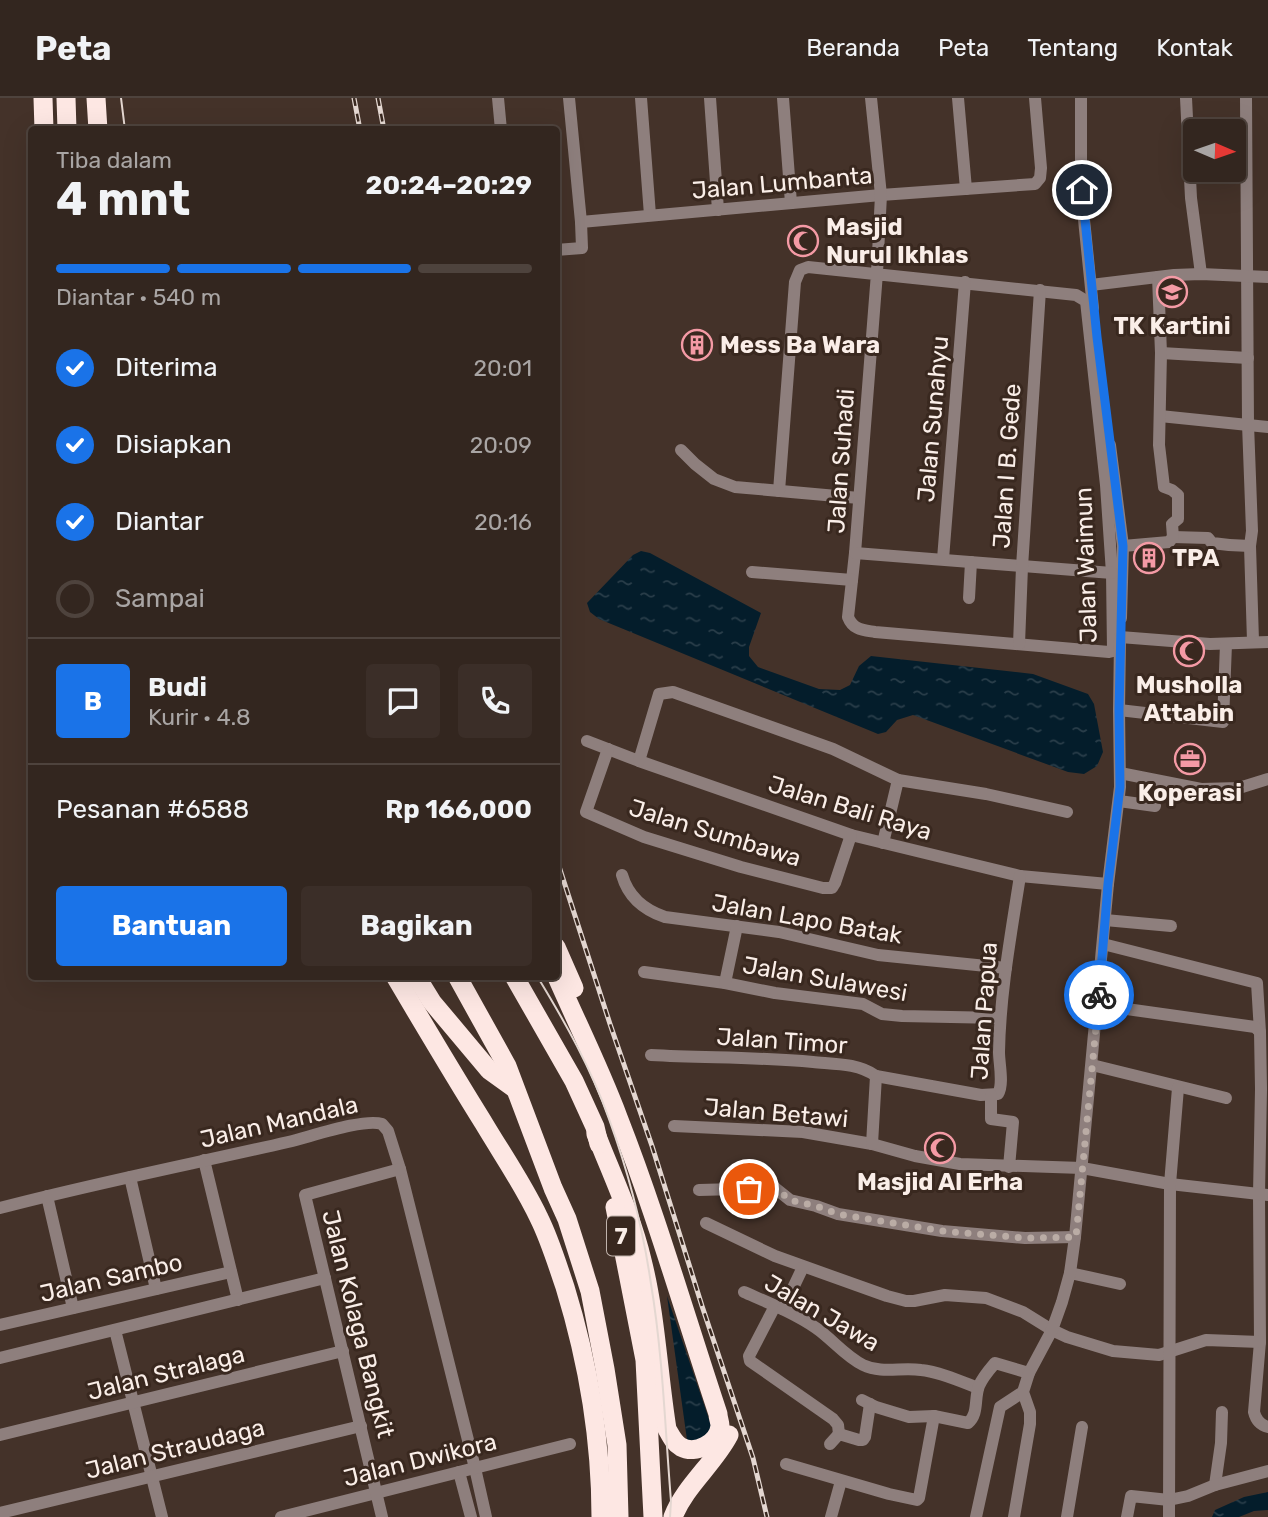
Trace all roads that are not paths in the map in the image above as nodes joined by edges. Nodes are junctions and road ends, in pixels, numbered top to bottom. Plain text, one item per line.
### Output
1 (43, 98) edge
2 (66, 98) edge
3 (97, 98) edge
4 (498, 98) edge
5 (569, 98) edge
6 (641, 98) edge
7 (710, 98) edge
8 (783, 98) edge
9 (871, 98) edge
10 (958, 98) edge
11 (1035, 98) edge
12 (1081, 98) edge
13 (1186, 98) edge
14 (1245, 98) edge
15 (44, 126) edge
16 (67, 126) edge
17 (98, 126) edge
18 (501, 126) edge
19 (966, 189) junction
20 (881, 195) junction
21 (790, 203) junction
22 (718, 210) junction
23 (650, 215) junction
24 (580, 222) junction
25 (560, 250) edge
26 (877, 273) junction
27 (1201, 274) junction
28 (1158, 276) junction
29 (1247, 277) junction
30 (1268, 277) edge
31 (965, 282) junction
32 (1091, 285) junction
33 (1040, 290) junction
34 (1161, 354) junction
35 (1248, 358) junction
36 (1160, 416) junction
37 (1248, 424) junction
38 (1268, 427) edge
39 (681, 450) dead end
40 (779, 491) junction
41 (859, 498) junction
42 (1173, 537) junction
43 (1123, 546) junction
44 (1250, 546) junction
45 (855, 553) junction
46 (943, 559) junction
47 (971, 562) junction
48 (1022, 567) junction
49 (752, 572) dead end
50 (1112, 573) junction
51 (852, 580) junction
52 (969, 598) dead end
53 (848, 617) joint
54 (1120, 636) junction
55 (1253, 641) junction
56 (1268, 642) edge
57 (1226, 644) junction
58 (1019, 645) junction
59 (1119, 710) junction
60 (587, 741) dead end
61 (608, 749) junction
62 (639, 761) junction
63 (1120, 773) junction
64 (1268, 779) edge
65 (898, 780) junction
66 (1119, 801) junction
67 (1155, 806) dead end
68 (1067, 812) dead end
69 (851, 835) junction
70 (883, 843) junction
71 (622, 875) dead end
72 (1020, 876) junction
73 (1108, 884) junction
74 (1105, 920) junction
75 (737, 926) junction
76 (1171, 926) dead end
77 (1103, 944) junction
78 (560, 956) edge
79 (1006, 968) junction
80 (644, 972) dead end
81 (398, 980) edge
82 (418, 980) edge
83 (459, 980) edge
84 (516, 980) edge
85 (558, 980) edge
86 (725, 983) junction
87 (1098, 1005) junction
88 (1000, 1018) junction
89 (1260, 1032) junction
90 (651, 1055) dead end
91 (1092, 1065) junction
92 (876, 1076) junction
93 (514, 1088) junction
94 (1178, 1088) junction
95 (991, 1096) junction
96 (1226, 1098) dead end
97 (674, 1126) dead end
98 (596, 1134) junction
99 (872, 1144) junction
100 (204, 1160) junction
101 (1009, 1167) junction
102 (1082, 1168) junction
103 (400, 1169) junction
104 (130, 1177) junction
105 (1170, 1184) junction
106 (699, 1190) dead end
107 (1263, 1195) edge
108 (47, 1196) junction
109 (0, 1208) edge
110 (706, 1223) dead end
111 (1076, 1237) junction
112 (803, 1267) junction
113 (231, 1272) junction
114 (1070, 1273) junction
115 (325, 1279) junction
116 (1120, 1284) dead end
117 (156, 1289) junction
118 (744, 1292) dead end
119 (238, 1300) junction
120 (779, 1307) junction
121 (73, 1308) junction
122 (0, 1325) edge
123 (115, 1330) junction
124 (1052, 1330) junction
125 (1260, 1342) junction
126 (343, 1351) junction
127 (1170, 1352) junction
128 (0, 1358) edge
129 (1029, 1373) junction
130 (978, 1388) junction
131 (1023, 1392) junction
132 (133, 1402) junction
133 (1222, 1412) dead end
134 (934, 1416) junction
135 (361, 1426) junction
136 (1082, 1427) dead end
137 (1268, 1427) edge
138 (0, 1435) edge
139 (570, 1444) dead end
140 (786, 1464) dead end
141 (475, 1468) junction
142 (1268, 1471) edge
143 (460, 1472) junction
144 (152, 1475) junction
145 (841, 1480) junction
146 (1215, 1485) junction
147 (377, 1493) junction
148 (1169, 1500) junction
149 (0, 1513) edge
150 (162, 1517) edge
151 (281, 1517) edge
152 (382, 1517) edge
153 (471, 1517) edge
154 (486, 1517) edge
155 (601, 1517) edge
156 (619, 1517) edge
157 (653, 1517) edge
158 (673, 1517) edge
159 (831, 1517) edge
160 (976, 1517) edge
161 (1014, 1517) edge
162 (1067, 1517) edge
163 (1127, 1517) edge
164 (1169, 1517) edge

1 - 15 highway
2 - 16 highway
3 - 17 highway
4 - 18 street
5 - 24 street
6 - 23 street
7 - 22 street
8 - 21 street
9 - 20 street, Jalan Suhadi
10 - 19 street
11 - 19 street, Jalan Lumbanta
12 - 32 street
13 - 27 street
14 - 29 street
19 - 20 street, Jalan Lumbanta
20 - 21 street, Jalan Lumbanta
20 - 26 street, Jalan Suhadi
21 - 22 street, Jalan Lumbanta
22 - 23 street, Jalan Lumbanta
23 - 24 street, Jalan Lumbanta
24 - 25 street
26 - 31 street
26 - 40 street
26 - 41 street, Jalan Suhadi
27 - 28 street
27 - 29 street
28 - 32 street
28 - 34 street
29 - 30 street
29 - 35 street
31 - 33 street
31 - 46 street, Jalan Sunahyu
32 - 43 street
33 - 48 street, Jalan I B. Gede
33 - 50 street, Jalan Waimun
34 - 35 street
34 - 36 street
35 - 37 street
36 - 37 street
36 - 42 street
37 - 38 street
37 - 44 street
39 - 40 street
40 - 41 street
41 - 45 street, Jalan Suhadi
42 - 43 street
42 - 44 street
43 - 54 street
44 - 55 street
45 - 46 street
45 - 51 street, Jalan Suhadi
46 - 47 street
47 - 48 street
47 - 52 street
48 - 50 street
48 - 58 street, Jalan I B. Gede
49 - 51 street
50 - 58 street, Jalan Waimun
51 - 53 street, Jalan Suhadi
53 - 58 street, Jalan Waimun
54 - 57 street
54 - 59 street
55 - 56 street
55 - 57 street
57 - 59 street
59 - 63 street
60 - 61 street, Jalan Bali Raya
61 - 62 street, Jalan Bali Raya
61 - 69 street, Jalan Sumbawa
62 - 65 street
62 - 69 street, Jalan Bali Raya
63 - 64 street
63 - 66 street
65 - 68 street
65 - 70 street
66 - 67 street
66 - 73 street
69 - 70 street, Jalan Bali Raya
70 - 72 street, Jalan Bali Raya
71 - 75 street, Jalan Lapo Batak
72 - 73 street, Jalan Bali Raya
72 - 79 street, Jalan Papua
73 - 74 street
74 - 76 street
74 - 77 street
75 - 79 street, Jalan Lapo Batak
75 - 86 street
77 - 87 street
77 - 89 street
78 - 158 highway
79 - 88 street, Jalan Papua
80 - 86 street, Jalan Sulawesi
81 - 155 highway
82 - 93 highway
83 - 93 highway, 7
84 - 98 highway, 7
85 - 98 highway
86 - 88 street, Jalan Sulawesi
87 - 89 street
87 - 91 street
88 - 95 street, Jalan Papua
89 - 107 street
90 - 92 street, Jalan Timor
91 - 94 street
91 - 102 street
92 - 95 street, Jalan Timor
92 - 99 street
93 - 156 highway, 7
94 - 96 street
94 - 105 street
95 - 101 street, Jalan Papua
97 - 99 street, Jalan Betawi
98 - 157 highway, 7
99 - 101 street, Jalan Betawi
100 - 103 street, Jalan Mandala
100 - 104 street, Jalan Mandala
100 - 113 street
101 - 102 street, Jalan Betawi
102 - 105 street, Jalan Betawi
102 - 111 street
103 - 115 street, Jalan Kolaga Bangkit
103 - 141 street, Jalan Mandala
104 - 108 street, Jalan Mandala
104 - 117 street
105 - 107 street, Jalan Betawi
105 - 127 street
106 - 111 street
107 - 125 street
108 - 109 street, Jalan Mandala
108 - 121 street
110 - 112 street
111 - 114 street
112 - 120 street
112 - 124 street
113 - 117 street, Jalan Sambo
113 - 119 street
114 - 116 street
114 - 124 street
115 - 119 street
115 - 126 street, Jalan Kolaga Bangkit
117 - 121 street, Jalan Sambo
118 - 120 street, Jalan Jawa
119 - 123 street
120 - 130 street, Jalan Jawa
120 - 134 street
121 - 122 street, Jalan Sambo
123 - 128 street
123 - 132 street
124 - 127 street
124 - 129 street
125 - 127 street
125 - 137 street
126 - 132 street, Jalan Stralaga
126 - 135 street, Jalan Kolaga Bangkit
127 - 148 street
129 - 130 street
129 - 131 street
130 - 134 street
131 - 160 street
131 - 161 street
132 - 138 street, Jalan Stralaga
132 - 144 street
133 - 146 street
134 - 145 street
135 - 144 street, Jalan Straudaga
135 - 147 street, Jalan Kolaga Bangkit
136 - 162 street
139 - 141 street, Jalan Dwikora
140 - 145 street
141 - 143 street, Jalan Dwikora
141 - 154 street, Jalan Mandala
142 - 146 street
143 - 147 street, Jalan Dwikora
143 - 153 street
144 - 149 street, Jalan Straudaga
144 - 150 street
145 - 159 street
146 - 148 street
147 - 151 street, Jalan Dwikora
147 - 152 street, Jalan Kolaga Bangkit
148 - 163 street
148 - 164 street

